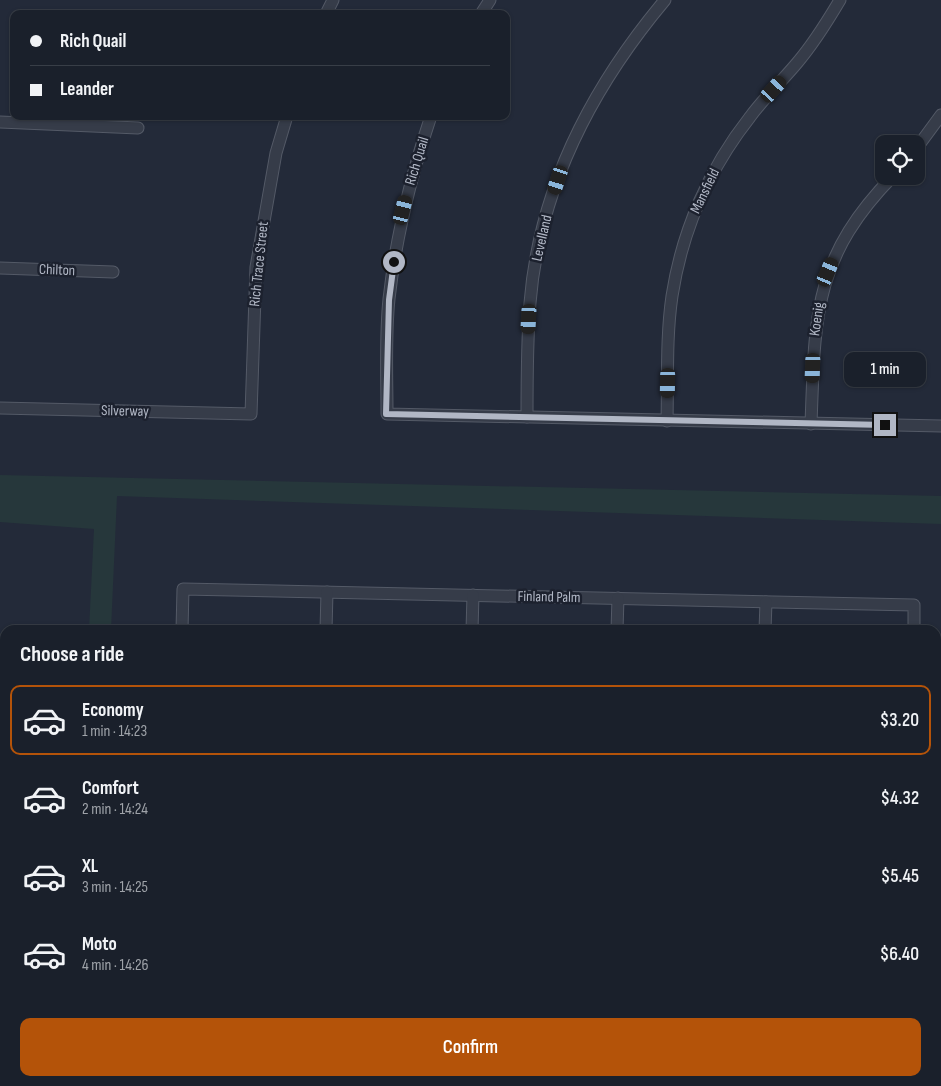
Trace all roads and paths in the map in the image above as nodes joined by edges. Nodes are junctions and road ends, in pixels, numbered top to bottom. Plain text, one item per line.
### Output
1 (665, 0) edge
2 (840, 0) edge
3 (941, 115) edge
4 (286, 120) edge
5 (430, 120) edge
6 (0, 122) edge
7 (138, 128) dead end
8 (925, 137) edge
9 (885, 185) edge
10 (0, 268) edge
11 (114, 272) dead end
12 (0, 408) edge
13 (251, 414) joint
14 (527, 417) junction
15 (668, 421) junction
16 (811, 424) junction
17 (941, 426) edge
18 (327, 592) junction
19 (472, 596) junction
20 (618, 598) junction
21 (766, 602) junction
22 (182, 625) edge
23 (326, 625) edge
24 (472, 625) edge
25 (617, 625) edge
26 (766, 625) edge
27 (914, 625) edge

1 - 14 street, Levelland
2 - 15 street, Mansfield
3 - 8 street
4 - 13 street, Rich Trace Street
5 - 14 street, Rich Quail
6 - 7 street
9 - 16 street, Koenig
10 - 11 street, Chilton
12 - 13 street, Silverway
14 - 15 street
15 - 16 street
16 - 17 street
18 - 19 street, Finland Palm
18 - 22 street, Finland Palm
18 - 23 street
19 - 20 street, Finland Palm
19 - 24 street
20 - 21 street, Finland Palm
20 - 25 street
21 - 26 street
21 - 27 street, Finland Palm

